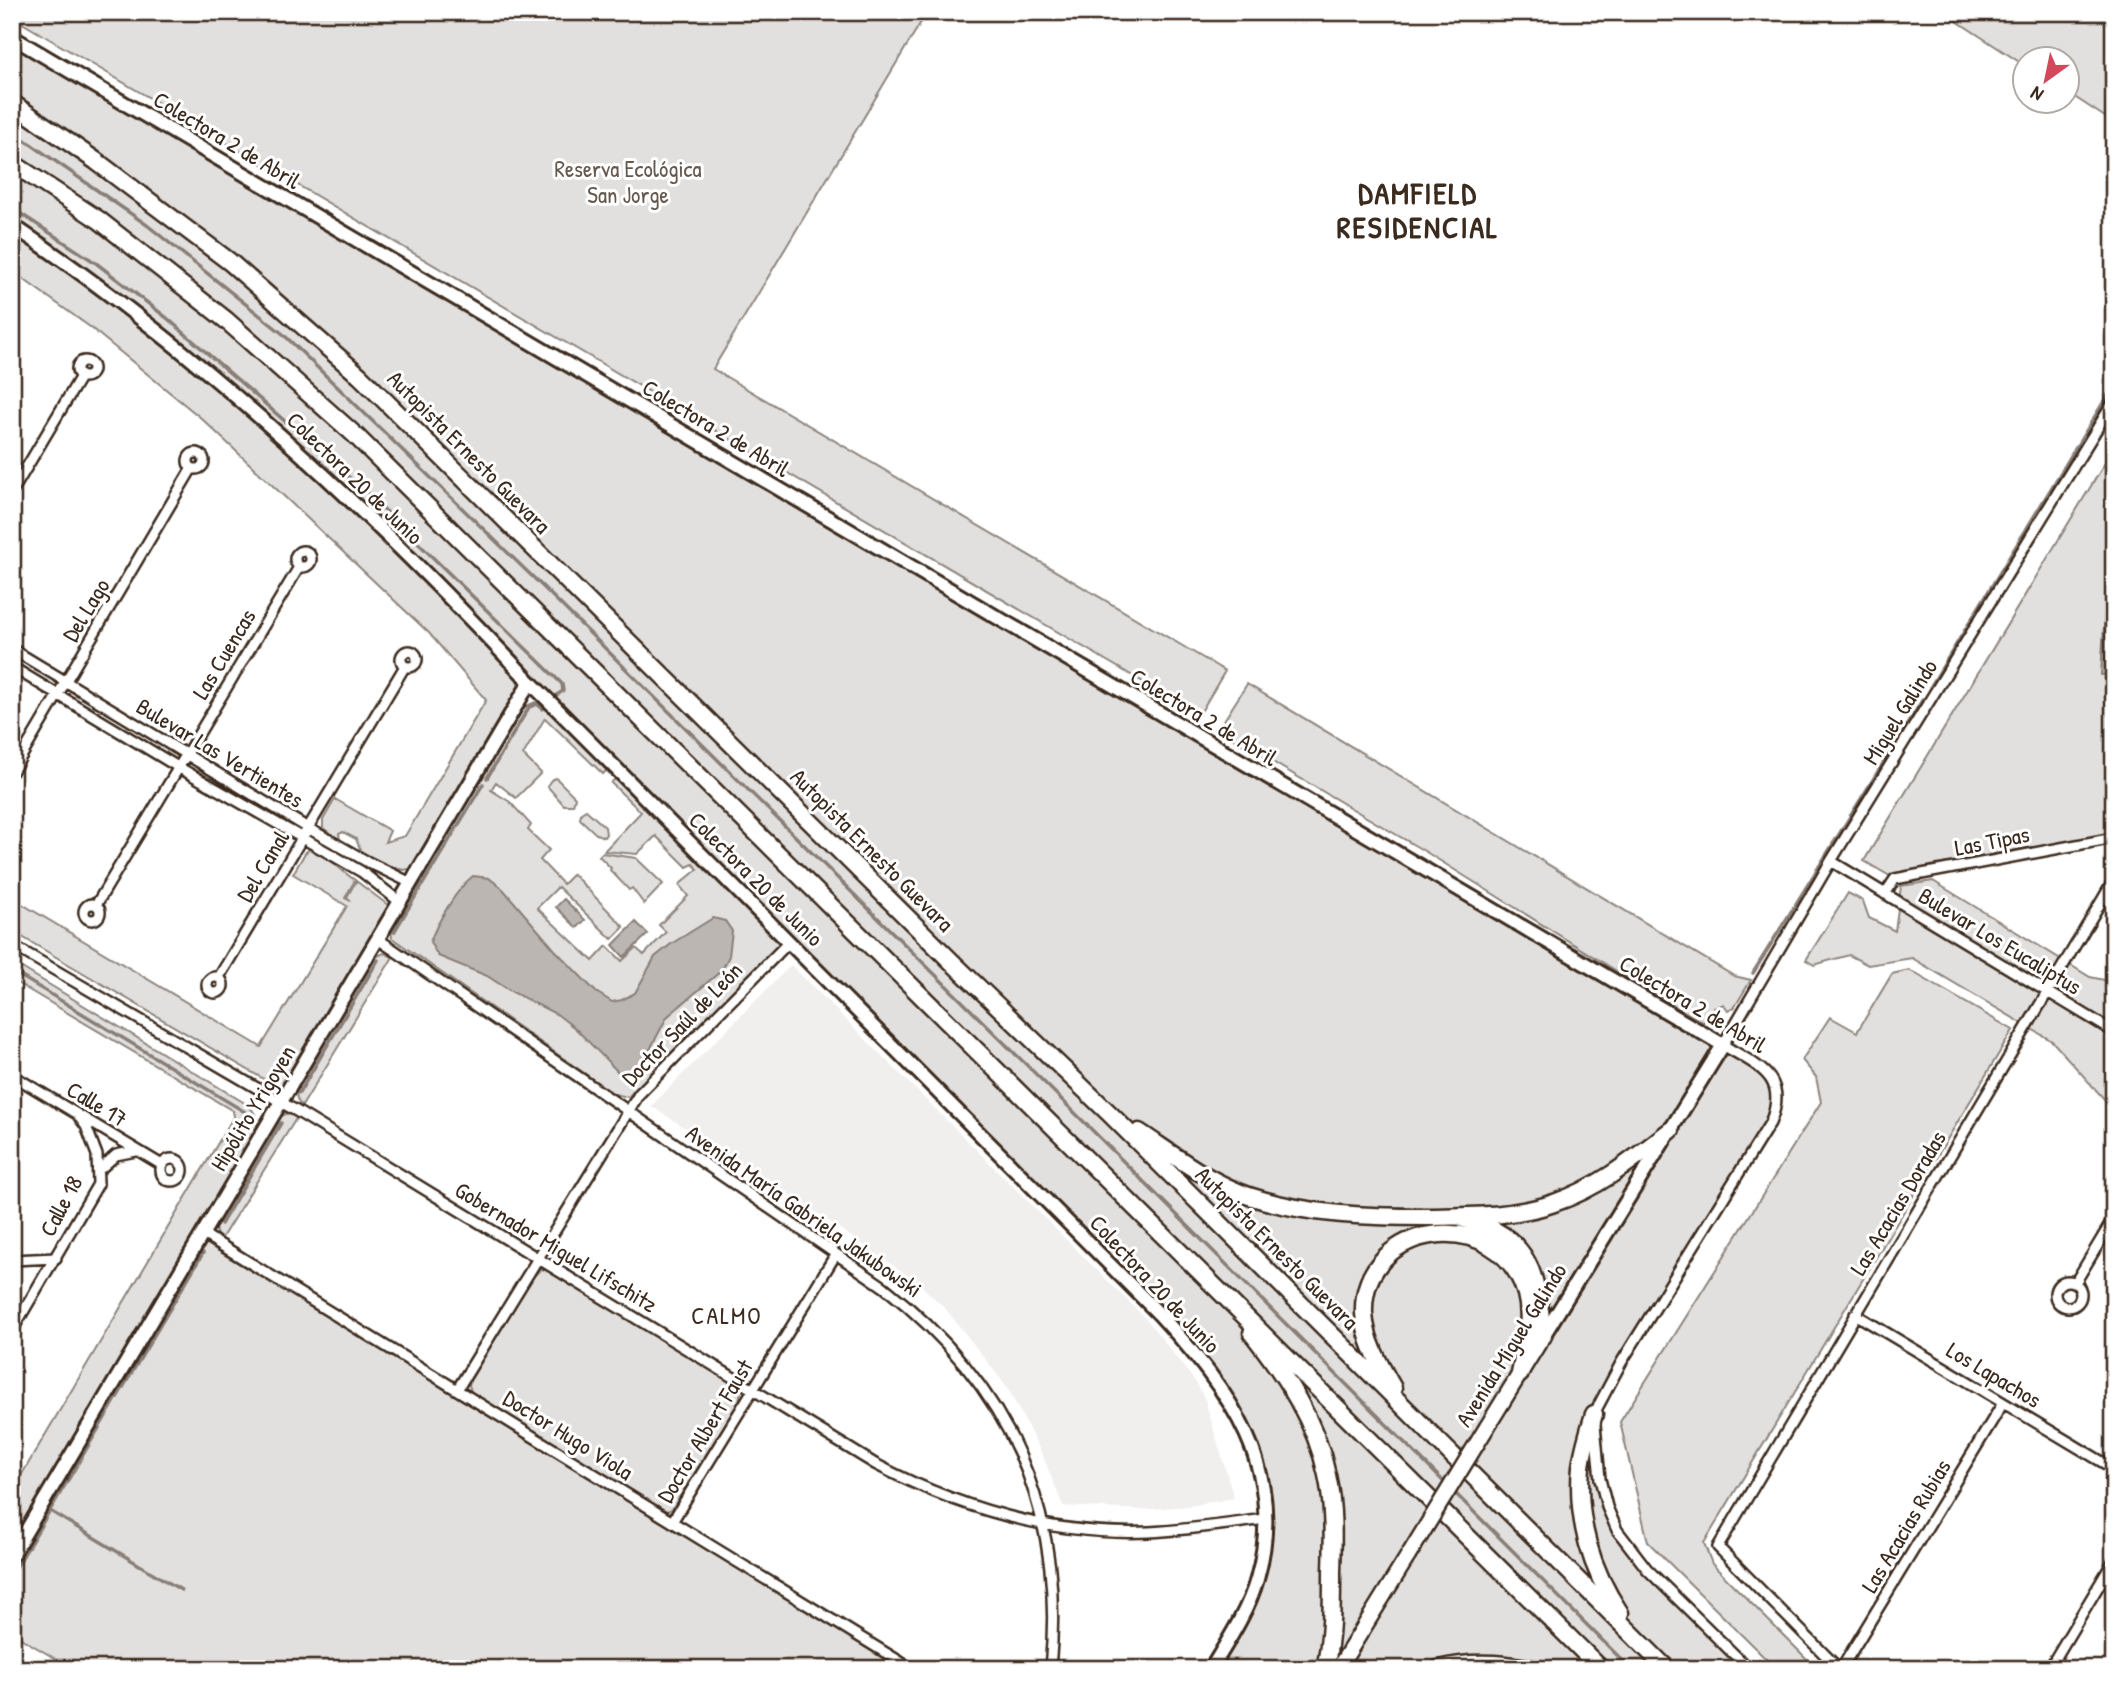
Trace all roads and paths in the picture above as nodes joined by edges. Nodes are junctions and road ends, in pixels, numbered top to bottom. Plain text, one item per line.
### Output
1 (12, 37) edge
2 (12, 103) edge
3 (12, 163) edge
4 (12, 225) edge
5 (81, 376) dead end
6 (2114, 401) edge
7 (192, 468) dead end
8 (12, 492) edge
9 (299, 566) dead end
10 (12, 649) edge
11 (405, 666) dead end
12 (12, 667) edge
13 (66, 682) junction
14 (530, 682) junction
15 (58, 694) junction
16 (186, 754) junction
17 (178, 767) junction
18 (12, 772) edge
19 (308, 828) junction
20 (302, 838) junction
21 (2114, 838) edge
22 (1831, 861) junction
23 (2114, 880) edge
24 (411, 883) junction
25 (1885, 894) junction
26 (400, 902) junction
27 (96, 905) dead end
28 (378, 939) junction
29 (789, 942) junction
30 (12, 945) edge
31 (219, 977) dead end
32 (2046, 991) junction
33 (2114, 1032) edge
34 (1723, 1045) junction
35 (12, 1075) edge
36 (281, 1102) junction
37 (627, 1111) junction
38 (76, 1114) junction
39 (1110, 1114) junction
40 (1671, 1130) junction
41 (138, 1151) junction
42 (162, 1165) dead end
43 (99, 1170) junction
44 (1451, 1217) junction
45 (2114, 1218) edge
46 (203, 1234) junction
47 (836, 1254) junction
48 (56, 1258) junction
49 (537, 1258) junction
50 (12, 1260) edge
51 (1207, 1276) junction
52 (2075, 1283) dead end
53 (1855, 1314) junction
54 (12, 1331) edge
55 (1543, 1336) junction
56 (1520, 1374) junction
57 (457, 1390) junction
58 (753, 1390) junction
59 (2003, 1403) junction
60 (1408, 1410) junction
61 (1594, 1414) junction
62 (2114, 1469) edge
63 (1266, 1519) junction
64 (672, 1522) junction
65 (1042, 1523) junction
66 (12, 1555) edge
67 (2114, 1560) edge
68 (1644, 1646) junction
69 (912, 1669) edge
70 (1049, 1669) edge
71 (1211, 1669) edge
72 (1325, 1669) edge
73 (1338, 1669) edge
74 (1439, 1669) edge
75 (1533, 1669) edge
76 (1601, 1669) edge
77 (1667, 1669) edge
78 (1749, 1669) edge
79 (1840, 1669) edge
80 (2049, 1669) edge

1 - 34 main road, Colectora 2 de Abril
2 - 39 highway, Autopista Ernesto Guevara
3 - 51 highway
4 - 14 main road, Colectora 20 de Junio
5 - 8 street
6 - 22 street, Miguel Galindo
7 - 13 street, Del Lago
9 - 16 street, Las Cuencas
10 - 13 street, Bulevar Las Vertientes
11 - 19 street, Del Canal
12 - 15 street, Bulevar Las Vertientes
13 - 15 street, Del Lago
13 - 16 street, Bulevar Las Vertientes
14 - 24 main road, Hipólito Yrigoyen
14 - 29 main road, Colectora 20 de Junio
15 - 17 street, Bulevar Las Vertientes
15 - 18 street, Del Lago
16 - 17 street, Las Cuencas
16 - 19 street, Bulevar Las Vertientes
17 - 20 street, Bulevar Las Vertientes
17 - 27 street, Las Cuencas
19 - 20 street, Del Canal
19 - 24 street, Bulevar Las Vertientes
20 - 26 street, Bulevar Las Vertientes
20 - 31 street, Del Canal
21 - 25 street, Las Tipas
22 - 25 street, Bulevar Los Eucaliptus
22 - 34 street, Miguel Galindo
23 - 32 street, Las Acacias Doradas
24 - 26 main road, Hipólito Yrigoyen
25 - 32 street, Bulevar Los Eucaliptus
26 - 28 main road, Hipólito Yrigoyen
28 - 36 main road, Hipólito Yrigoyen
28 - 37 street, Avenida María Gabriela Jakubowski
29 - 37 street, Doctor Saúl de León
29 - 63 main road, Colectora 20 de Junio
30 - 36 street, Gobernador Miguel Lifschitz
32 - 33 street, Bulevar Los Eucaliptus
32 - 53 street, Las Acacias Doradas
34 - 40 main road, Avenida Miguel Galindo
34 - 61 street, Colectora 2 de Abril
35 - 38 street, Calle 17
36 - 46 main road, Hipólito Yrigoyen
36 - 49 street, Gobernador Miguel Lifschitz
37 - 47 street, Avenida María Gabriela Jakubowski
37 - 49 street, Doctor Saúl de León
38 - 41 street, Calle 17
38 - 43 street, Calle 18
39 - 44 highway
39 - 60 highway, Autopista Ernesto Guevara
40 - 44 highway
40 - 55 main road, Avenida Miguel Galindo
41 - 42 street, Calle 17
41 - 43 street, Calle 18
43 - 48 street, Calle 18
44 - 55 highway
45 - 52 street
46 - 57 street, Doctor Hugo Viola
46 - 66 main road, Hipólito Yrigoyen
47 - 58 street, Doctor Albert Faust
47 - 65 street, Avenida María Gabriela Jakubowski
48 - 50 street
48 - 54 street, Calle 18
49 - 57 street, Doctor Saúl de León
49 - 58 street, Gobernador Miguel Lifschitz
51 - 72 highway
51 - 76 highway
53 - 59 street, Los Lapachos
53 - 79 street, Las Acacias Doradas
55 - 56 main road, Avenida Miguel Galindo
56 - 60 highway
56 - 73 main road, Avenida Miguel Galindo, bridge
57 - 64 street, Doctor Hugo Viola
58 - 64 street, Doctor Albert Faust
58 - 65 street, Gobernador Miguel Lifschitz
59 - 62 street, Los Lapachos
59 - 79 street, Las Acacias Rubias
60 - 68 highway, Autopista Ernesto Guevara
61 - 68 highway
61 - 78 street
63 - 65 street, Gobernador Miguel Lifschitz
63 - 71 main road, Colectora 20 de Junio
64 - 69 street, Doctor Hugo Viola
65 - 70 street, Avenida María Gabriela Jakubowski
67 - 80 street
68 - 77 highway, Autopista Ernesto Guevara
74 - 75 highway

